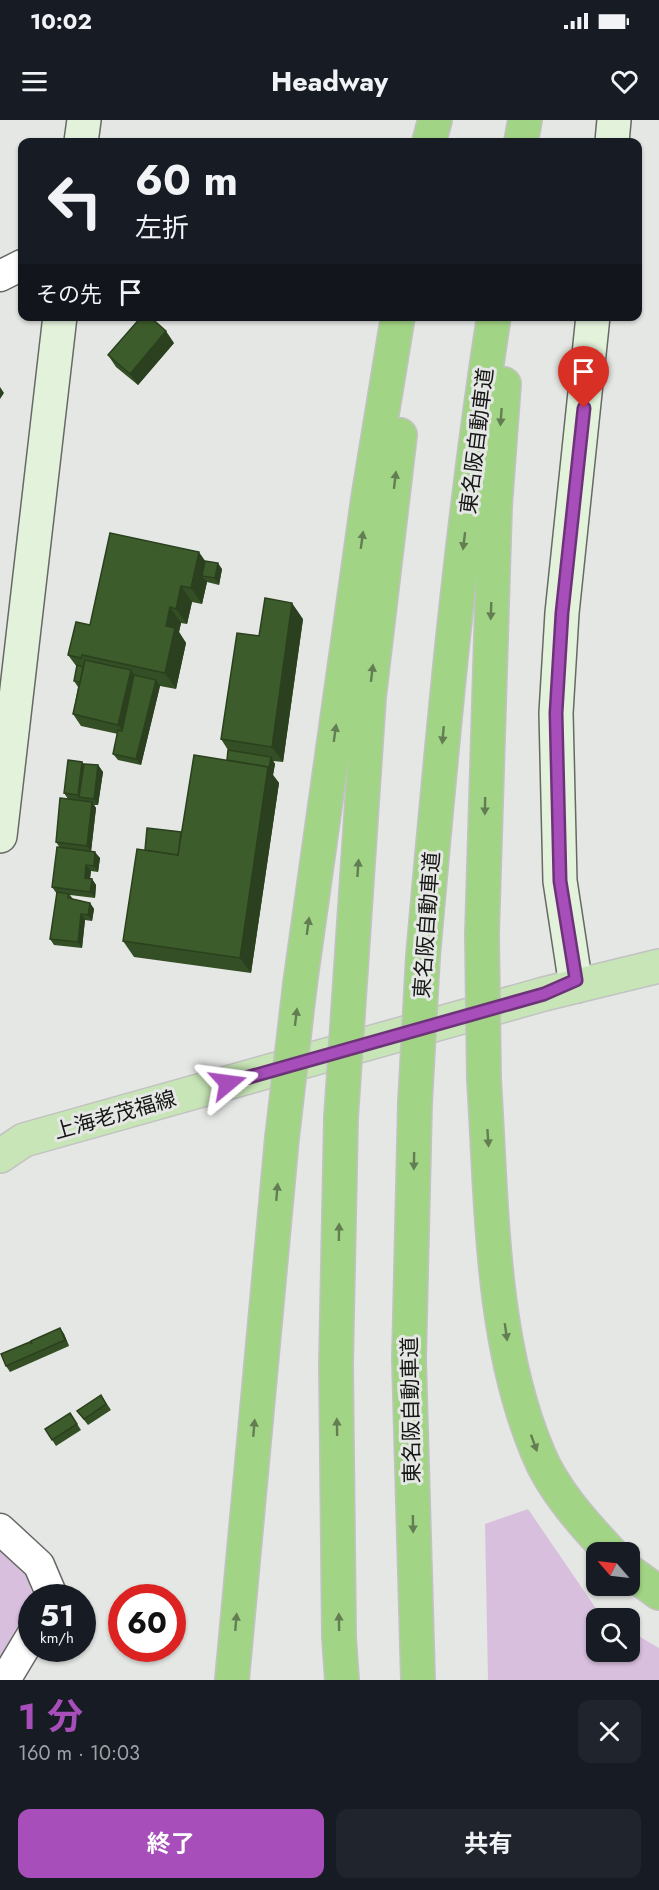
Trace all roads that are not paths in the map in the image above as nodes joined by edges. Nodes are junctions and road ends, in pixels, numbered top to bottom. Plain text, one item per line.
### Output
1 (84, 120) edge
2 (435, 120) edge
3 (450, 120) edge
4 (614, 120) edge
5 (82, 138) edge
6 (430, 138) edge
7 (447, 138) edge
8 (612, 138) edge
9 (18, 267) edge
10 (0, 276) edge
11 (59, 321) edge
12 (397, 321) edge
13 (418, 321) edge
14 (493, 321) edge
15 (509, 321) edge
16 (592, 321) edge
17 (9, 668) edge
18 (0, 836) edge
19 (659, 945) edge
20 (659, 966) edge
21 (576, 983) junction
22 (0, 1156) edge
23 (0, 1529) edge
24 (601, 1542) edge
25 (640, 1579) edge
26 (47, 1584) edge
27 (659, 1593) edge
28 (18, 1658) edge
29 (5, 1680) edge
30 (232, 1680) edge
31 (342, 1680) edge
32 (418, 1680) edge

1 - 5 street
2 - 6 highway
3 - 7 highway
4 - 8 street
9 - 10 street
11 - 17 street
30 -> 12 highway, bridge
31 -> 13 highway, bridge
14 -> 32 highway, 東名阪自動車道, bridge
15 -> 24 highway, bridge
16 - 21 street
17 - 18 street
19 - 21 main road, 上海老茂福線
20 - 21 main road, 上海老茂福線
21 - 22 main road, 上海老茂福線
23 - 26 street
25 - 27 highway
28 - 29 street

